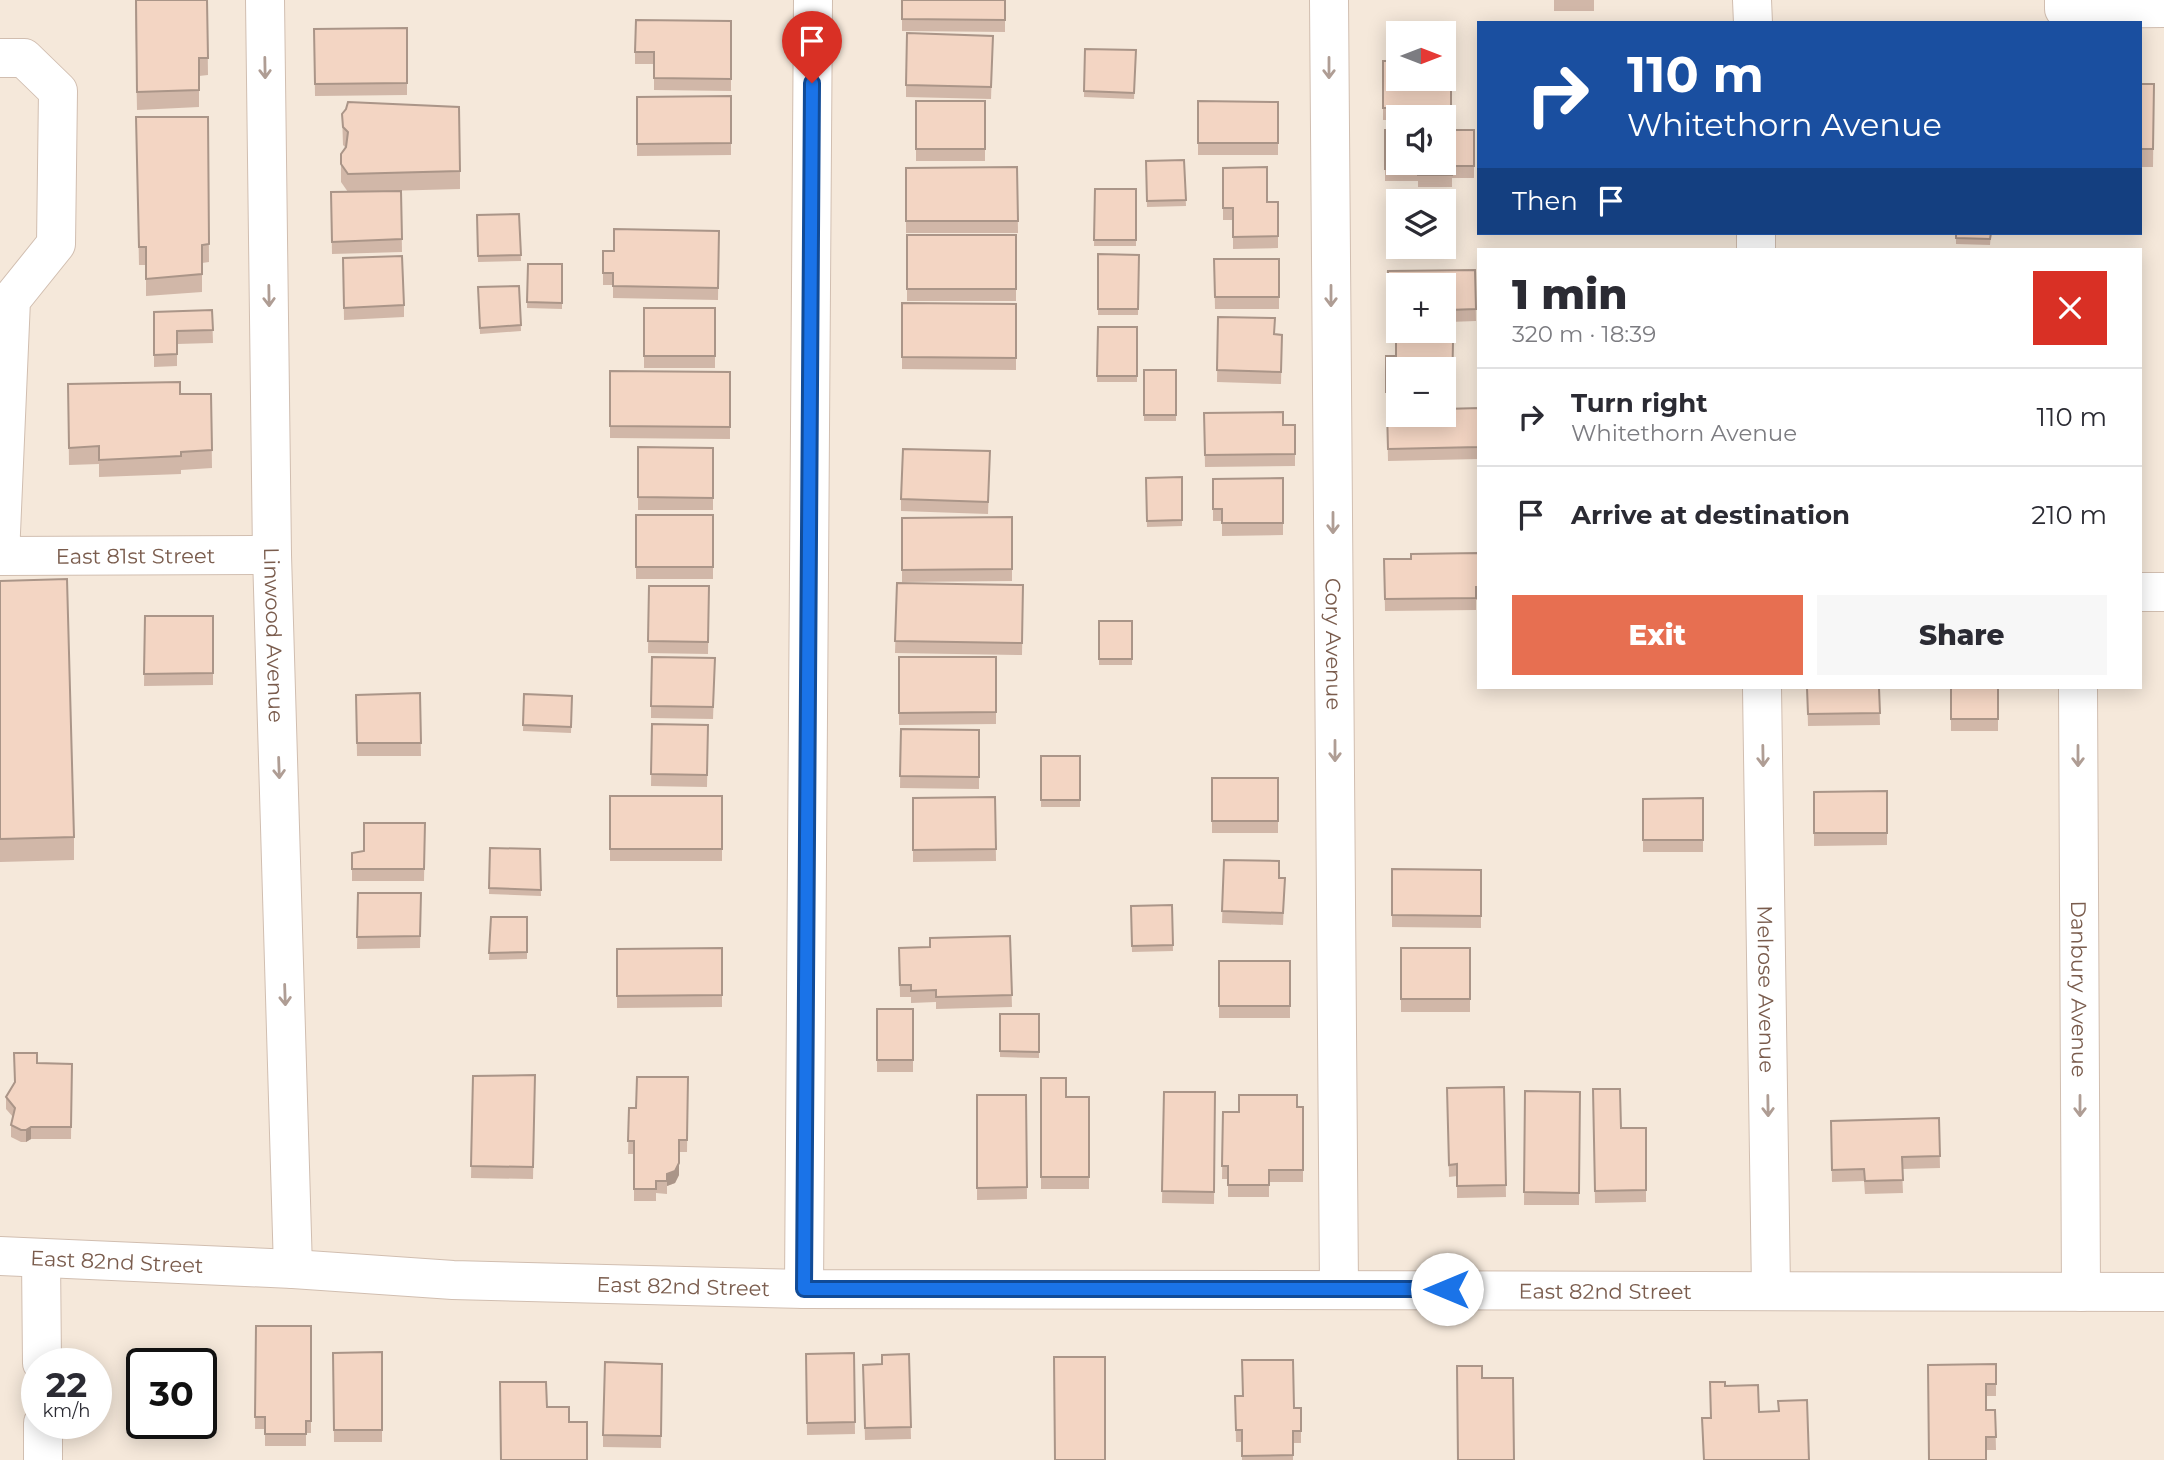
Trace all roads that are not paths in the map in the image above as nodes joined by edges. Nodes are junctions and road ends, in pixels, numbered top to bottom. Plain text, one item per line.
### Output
1 (265, 0) edge
2 (813, 0) edge
3 (1329, 0) edge
4 (1752, 0) edge
5 (2064, 5) edge
6 (2164, 8) edge
7 (1753, 21) edge
8 (0, 58) edge
9 (272, 555) junction
10 (0, 556) edge
11 (2142, 592) edge
12 (2164, 592) edge
13 (1762, 689) edge
14 (2078, 689) edge
15 (0, 1256) edge
16 (41, 1258) junction
17 (293, 1269) junction
18 (804, 1289) junction
19 (1339, 1289) junction
20 (1771, 1290) junction
21 (2081, 1292) junction
22 (2164, 1292) edge
23 (42, 1348) edge
24 (43, 1439) edge
25 (43, 1460) edge

1 -> 9 street, Linwood Avenue
2 - 18 street
3 -> 19 street, Cory Avenue
4 - 7 street
5 - 6 street
8 - 10 street
9 - 10 street, East 81st Street
9 -> 17 street, Linwood Avenue
11 - 12 street
13 -> 20 street, Melrose Avenue
14 -> 21 street, Danbury Avenue
15 - 16 street, East 82nd Street
16 - 17 street, East 82nd Street
16 - 23 street
17 - 18 street, East 82nd Street
18 - 19 street, East 82nd Street
19 - 20 street, East 82nd Street
20 - 21 street, East 82nd Street
21 - 22 street, East 82nd Street
24 - 25 street

